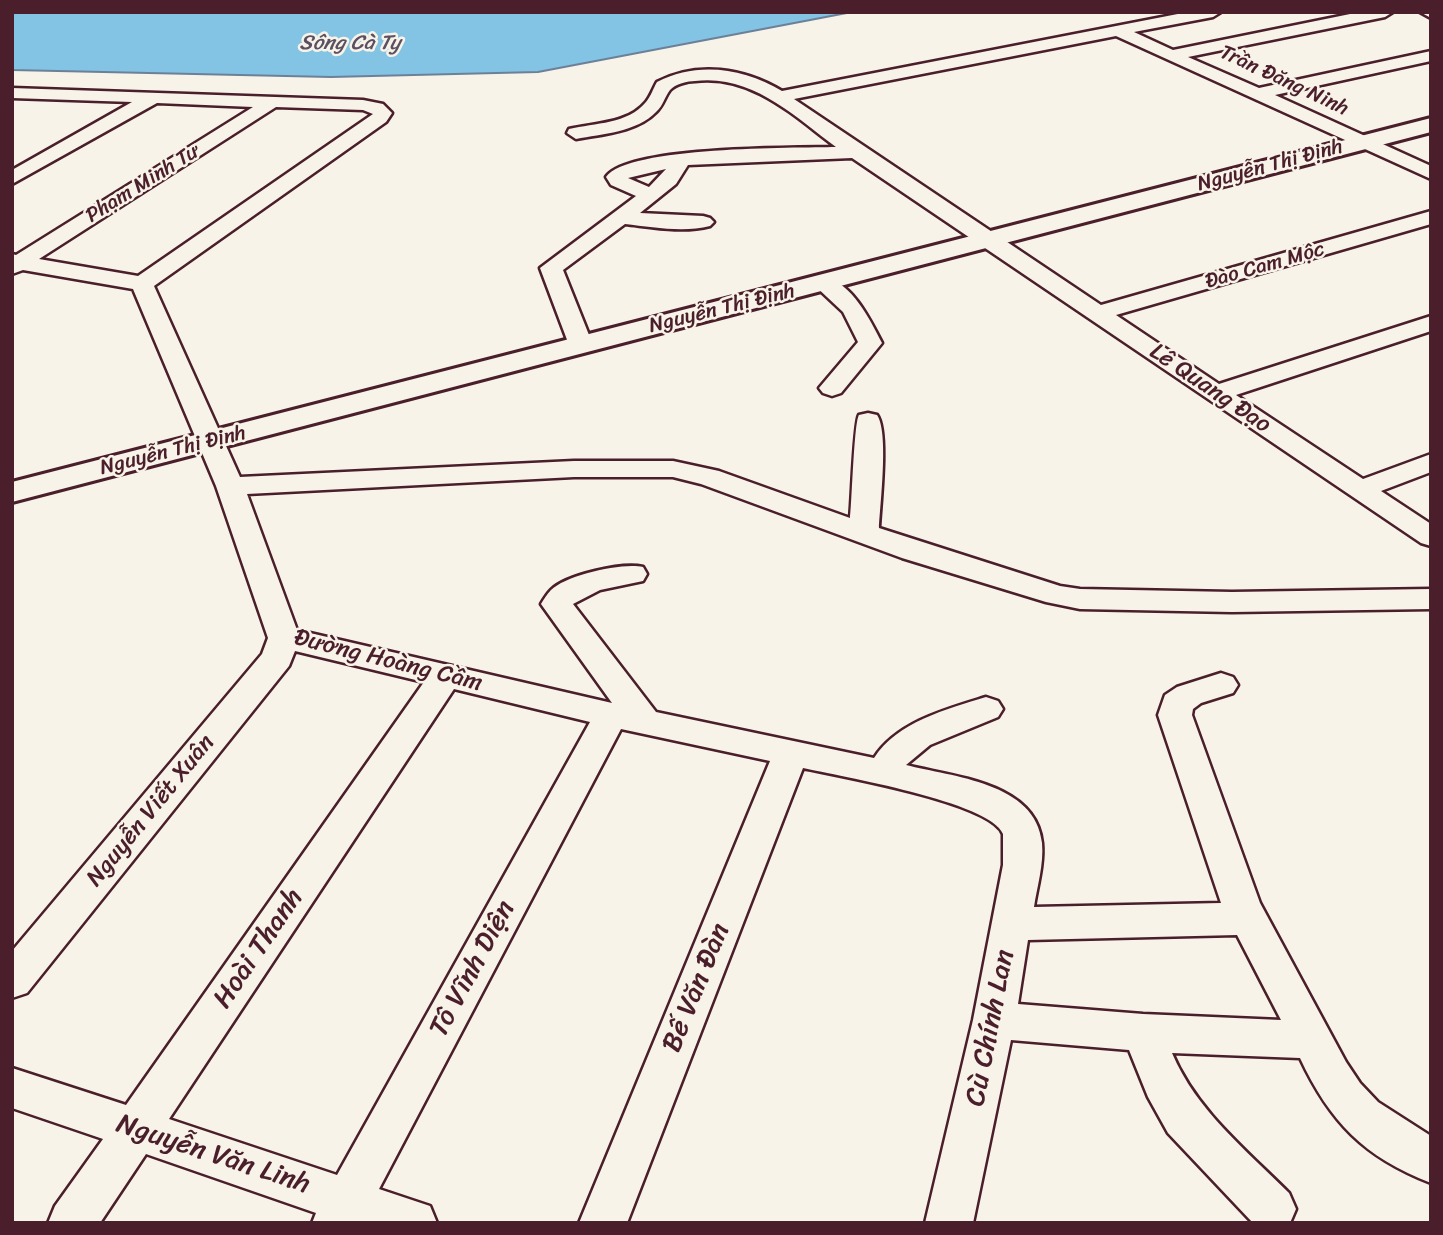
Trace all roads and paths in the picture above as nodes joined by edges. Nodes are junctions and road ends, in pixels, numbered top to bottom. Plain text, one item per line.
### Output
1 (1213, 12) edge
2 (1385, 12) edge
3 (1118, 31) junction
4 (1172, 55) junction
5 (1431, 56) edge
6 (37, 92) junction
7 (12, 93) edge
8 (1257, 94) junction
9 (157, 96) junction
10 (779, 97) junction
11 (274, 101) junction
12 (12, 105) edge
13 (1431, 125) edge
14 (576, 134) dead end
15 (1362, 142) junction
16 (856, 152) junction
17 (681, 161) junction
18 (1431, 173) edge
19 (12, 178) edge
20 (652, 194) junction
21 (622, 217) junction
22 (1431, 217) edge
23 (703, 222) dead end
24 (990, 241) junction
25 (15, 263) edge
26 (823, 283) junction
27 (142, 284) junction
28 (1099, 313) junction
29 (1431, 323) edge
30 (581, 345) junction
31 (832, 388) dead end
32 (1216, 393) junction
33 (868, 421) dead end
34 (209, 442) junction
35 (1431, 462) edge
36 (230, 486) junction
37 (1360, 489) junction
38 (12, 492) edge
39 (864, 532) junction
40 (1431, 537) edge
41 (632, 574) dead end
42 (1431, 599) edge
43 (284, 638) junction
44 (446, 676) junction
45 (1221, 685) dead end
46 (986, 709) dead end
47 (628, 719) junction
48 (791, 753) junction
49 (883, 773) junction
50 (1023, 832) joint
51 (1247, 919) junction
52 (1011, 924) junction
53 (12, 981) edge
54 (994, 1020) junction
55 (1143, 1033) junction
56 (1312, 1040) junction
57 (12, 1088) edge
58 (136, 1130) junction
59 (1431, 1161) edge
60 (1272, 1209) dead end
61 (342, 1211) edge
62 (72, 1223) edge
63 (413, 1223) edge
64 (603, 1223) edge
65 (949, 1223) edge

1 - 3 street
2 - 4 street
3 - 4 street, Trần Đăng Ninh
3 - 10 street
4 - 8 street, Trần Đăng Ninh
5 - 8 street
6 - 7 street
6 - 9 street
6 - 12 street
8 - 15 street, Trần Đăng Ninh
9 - 11 street
9 - 19 street
10 - 14 street, Lê Quang Đạo
10 - 16 street, Lê Quang Đạo
11 - 25 street, Phạm Minh Tư
11 - 27 street
13 - 15 street, Nguyễn Thị Định
15 - 18 street, Trần Đăng Ninh
15 - 24 street, Nguyễn Thị Định
16 - 17 street
16 - 24 street, Lê Quang Đạo
17 - 20 street
17 - 20 street
20 - 21 street
21 - 23 street
21 - 30 street
22 - 28 street, Đào Cam Mộc
24 - 26 street, Nguyễn Thị Định
24 - 28 street, Lê Quang Đạo
25 - 27 street
26 - 30 street, Nguyễn Thị Định
26 - 31 street
27 - 34 street, Đường Hoàng Cầm
28 - 32 street, Lê Quang Đạo
29 - 32 street
30 - 34 street, Nguyễn Thị Định
32 - 37 street, Lê Quang Đạo
33 - 39 street
34 - 36 street, Đường Hoàng Cầm
34 - 38 street, Nguyễn Thị Định
35 - 37 street
36 - 39 street
36 - 43 street, Đường Hoàng Cầm
37 - 40 street, Lê Quang Đạo
39 - 42 street
41 - 47 street
43 - 44 street, Đường Hoàng Cầm
43 - 53 street, Nguyễn Viết Xuân
44 - 47 street, Đường Hoàng Cầm
44 - 58 street, Hoài Thanh
45 - 51 street
46 - 49 street
47 - 48 street, Đường Hoàng Cầm
47 - 61 street, Tô Vĩnh Diện
48 - 49 street, Đường Hoàng Cầm
48 - 64 street, Bế Văn Đàn
49 - 50 street, Đường Hoàng Cầm
50 - 52 street, Cù Chính Lan
51 - 52 street
51 - 56 street
52 - 54 street, Cù Chính Lan
54 - 55 street
54 - 65 street, Cù Chính Lan
55 - 56 street
55 - 60 street
56 - 59 street
57 - 58 street, Nguyễn Văn Linh
58 - 61 street, Nguyễn Văn Linh
58 - 62 street, Hoài Thanh
61 - 63 street, Nguyễn Văn Linh

